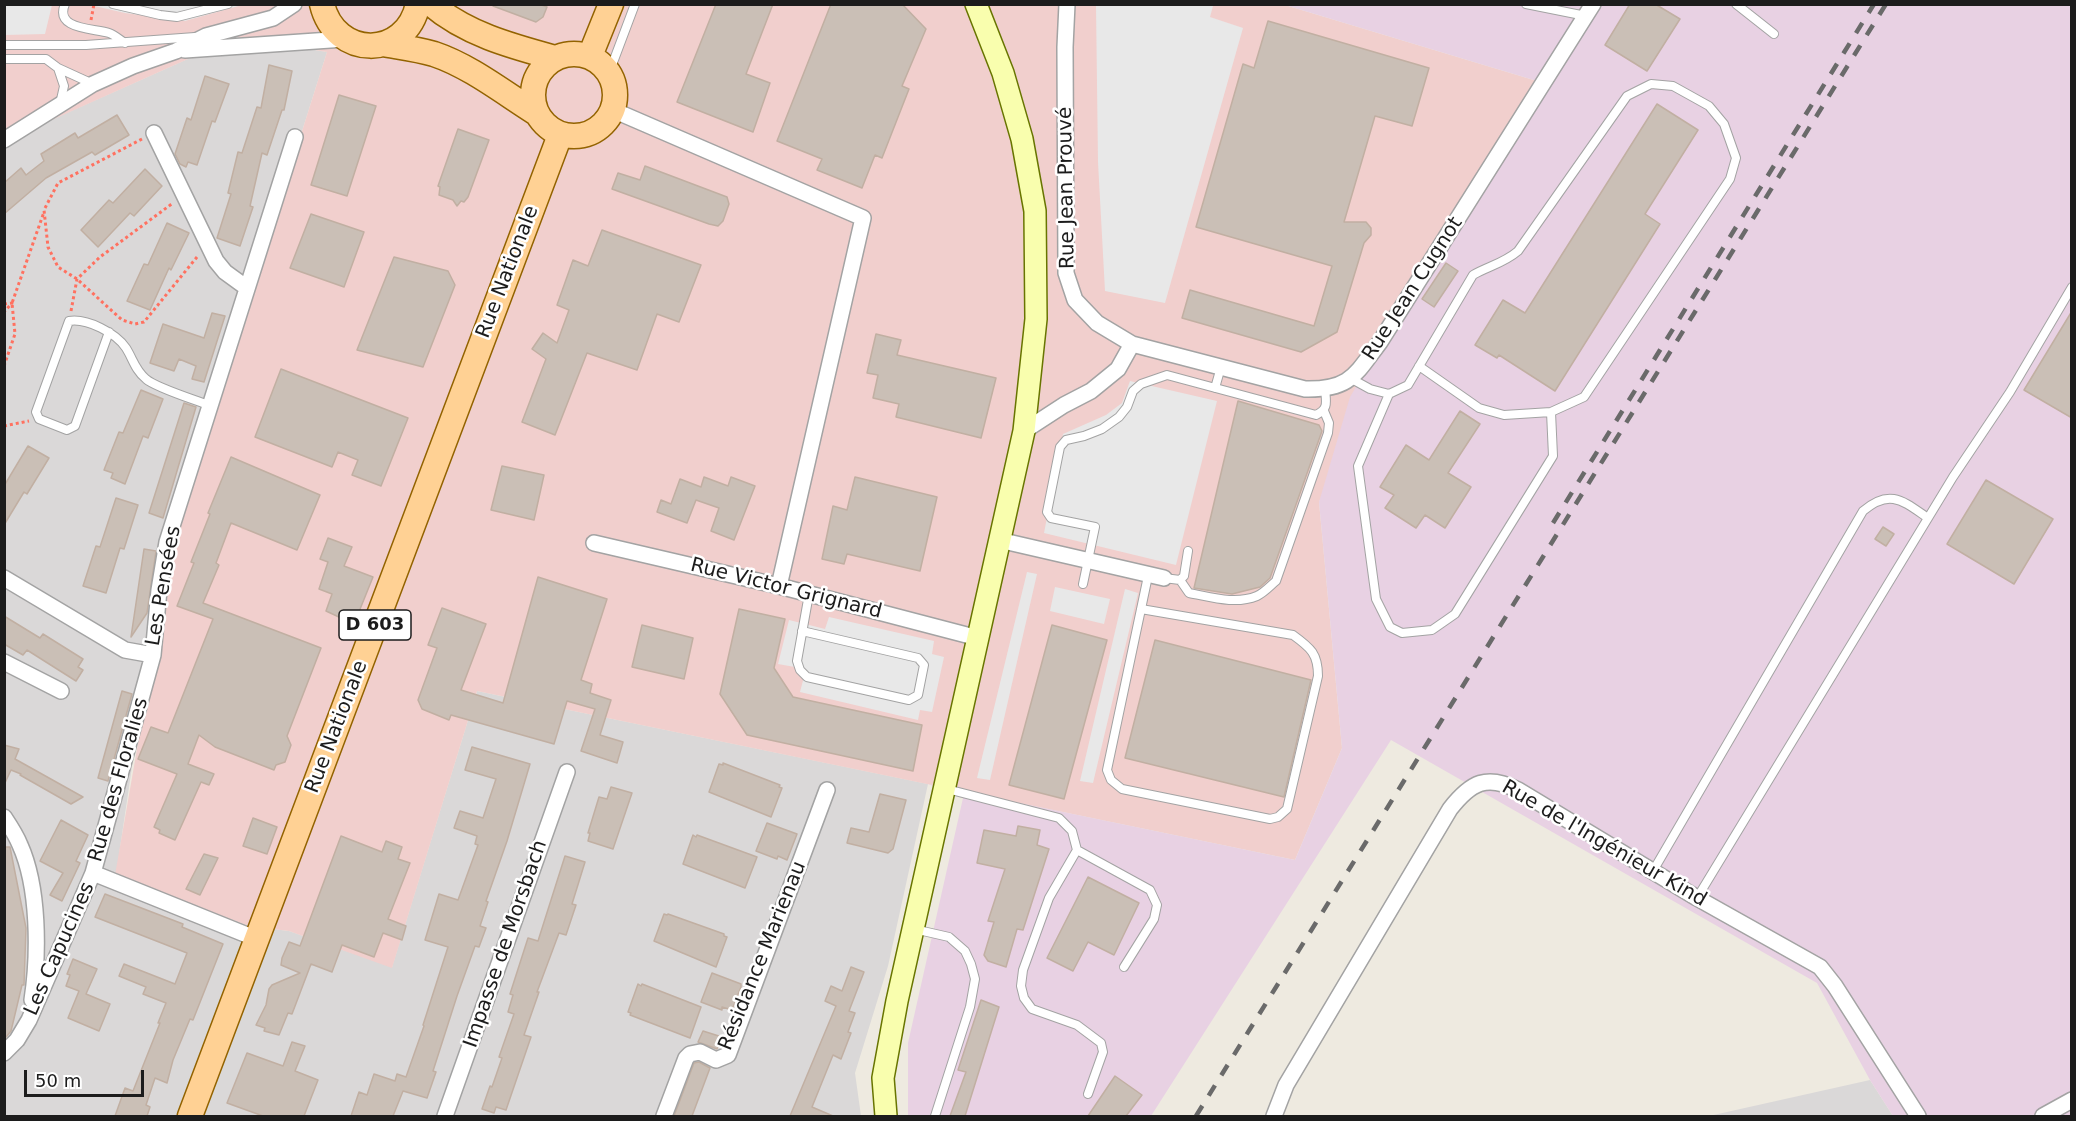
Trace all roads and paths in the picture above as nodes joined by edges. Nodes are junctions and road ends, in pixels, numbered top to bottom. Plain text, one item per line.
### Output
1 (65, 4) edge
2 (113, 4) edge
3 (228, 4) edge
4 (294, 4) edge
5 (322, 4) edge
6 (418, 4) edge
7 (431, 4) edge
8 (611, 4) edge
9 (635, 4) edge
10 (976, 4) edge
11 (1067, 4) edge
12 (1526, 4) edge
13 (1736, 4) edge
14 (1589, 10) edge
15 (1774, 34) dead end
16 (206, 36) junction
17 (345, 39) junction
18 (126, 43) junction
19 (4, 45) edge
20 (383, 45) junction
21 (176, 51) junction
22 (590, 56) junction
23 (555, 58) junction
24 (4, 59) edge
25 (38, 59) junction
26 (20, 65) dead end
27 (58, 68) junction
28 (609, 73) junction
29 (93, 84) junction
30 (60, 105) junction
31 (613, 110) junction
32 (536, 113) junction
33 (154, 133) joint
34 (560, 135) junction
35 (295, 137) dead end
36 (4, 140) edge
37 (184, 195) junction
38 (44, 210) junction
39 (208, 243) junction
40 (77, 279) junction
41 (2072, 287) edge
42 (247, 288) junction
43 (12, 303) junction
44 (4, 304) edge
45 (4, 312) edge
46 (69, 321) junction
47 (109, 332) junction
48 (1132, 345) junction
49 (4, 366) edge
50 (1419, 366) junction
51 (1221, 368) junction
52 (1350, 378) junction
53 (1215, 388) junction
54 (1325, 390) junction
55 (1389, 394) junction
56 (211, 406) junction
57 (1324, 411) junction
58 (1551, 412) junction
59 (39, 419) junction
60 (4, 426) edge
61 (1024, 430) junction
62 (1928, 518) junction
63 (999, 540) junction
64 (594, 543) dead end
65 (1188, 550) dead end
66 (1088, 561) junction
67 (1148, 576) junction
68 (4, 578) edge
69 (1164, 578) joint
70 (1180, 580) junction
71 (1083, 584) dead end
72 (779, 586) junction
73 (809, 594) junction
74 (1141, 609) junction
75 (802, 631) junction
76 (978, 638) junction
77 (153, 655) junction
78 (4, 662) edge
79 (61, 690) dead end
80 (567, 772) dead end
81 (944, 788) junction
82 (828, 790) dead end
83 (4, 817) edge
84 (1077, 850) junction
85 (1653, 871) junction
86 (93, 873) junction
87 (1697, 898) junction
88 (913, 928) junction
89 (257, 939) junction
90 (1124, 967) dead end
91 (29, 1020) junction
92 (4, 1053) edge
93 (1088, 1094) dead end
94 (2072, 1100) edge
95 (190, 1116) edge
96 (445, 1116) edge
97 (664, 1116) edge
98 (886, 1116) edge
99 (935, 1116) edge
100 (1274, 1116) edge
101 (1918, 1116) edge
102 (2043, 1116) edge

1 - 18 lane
2 - 3 lane
4 - 16 street
5 - 17 main road
6 - 20 main road
7 - 23 main road
8 - 22 main road
9 - 28 lane
10 - 61 main road
11 - 48 street, Rue Jean Prouvé
12 - 14 lane
13 - 15 lane
14 - 52 street, Rue Jean Cugnot
16 - 18 lane
16 - 21 street
17 - 20 main road
17 - 21 street
18 - 19 lane
20 - 32 main road
21 - 29 street
22 - 23 main road
22 - 28 main road
23 - 32 main road
24 - 25 lane
25 - 26 lane
25 - 27 lane
27 - 29 lane
27 - 30 lane
28 - 31 main road
29 - 30 street
30 - 36 street
31 - 34 main road
31 - 72 street
32 - 34 main road
33 - 37 street
33 - 38 path
34 - 89 main road, Rue Nationale / D 603
35 - 42 street, Les Pensées
37 - 39 street
37 - 40 path
38 - 40 path
38 - 43 path
39 - 40 path
39 - 42 street
40 - 46 path
41 - 62 lane
42 - 56 street, Les Pensées
43 - 44 path
43 - 45 path
43 - 49 path
46 - 47 lane
46 - 59 lane
47 - 56 lane
47 - 59 lane
48 - 51 street
48 - 61 street
50 - 55 lane
50 - 58 lane
50 - 58 lane
51 - 53 lane
51 - 54 street
52 - 54 street, Rue Jean Cugnot
52 - 55 lane
53 - 57 lane
53 - 66 lane
54 - 57 lane
55 - 58 lane
56 - 77 street, Les Pensées
57 - 70 lane
59 - 60 path
61 - 63 main road
62 - 85 lane
62 - 87 lane
63 - 66 street
63 - 76 main road
64 - 72 street, Rue Victor Grignard
65 - 70 lane
66 - 67 street
66 - 71 lane
67 - 69 street
67 - 74 lane
68 - 77 street, Les Pensées
69 - 70 lane
72 - 73 street, Rue Victor Grignard
73 - 75 lane
73 - 76 street, Rue Victor Grignard
74 - 74 lane
75 - 75 lane
76 - 81 main road
77 - 86 street, Rue des Floralies
78 - 79 street
80 - 96 street, Impasse de Morsbach
81 - 84 lane
81 - 88 main road
82 - 97 street, Résidance Marienau
83 - 91 street
84 - 90 lane
84 - 93 lane
85 - 87 street, Rue de l'Ingénieur Kind
85 - 100 street, Rue de l'Ingénieur Kind
86 - 89 street, Rue des Floralies
86 - 91 street, Les Capucines
87 - 101 street, Rue de l'Ingénieur Kind
88 - 98 main road
88 - 99 lane
89 - 95 main road, Rue Nationale / D 603
91 - 92 street, Les Capucines
94 - 102 street

